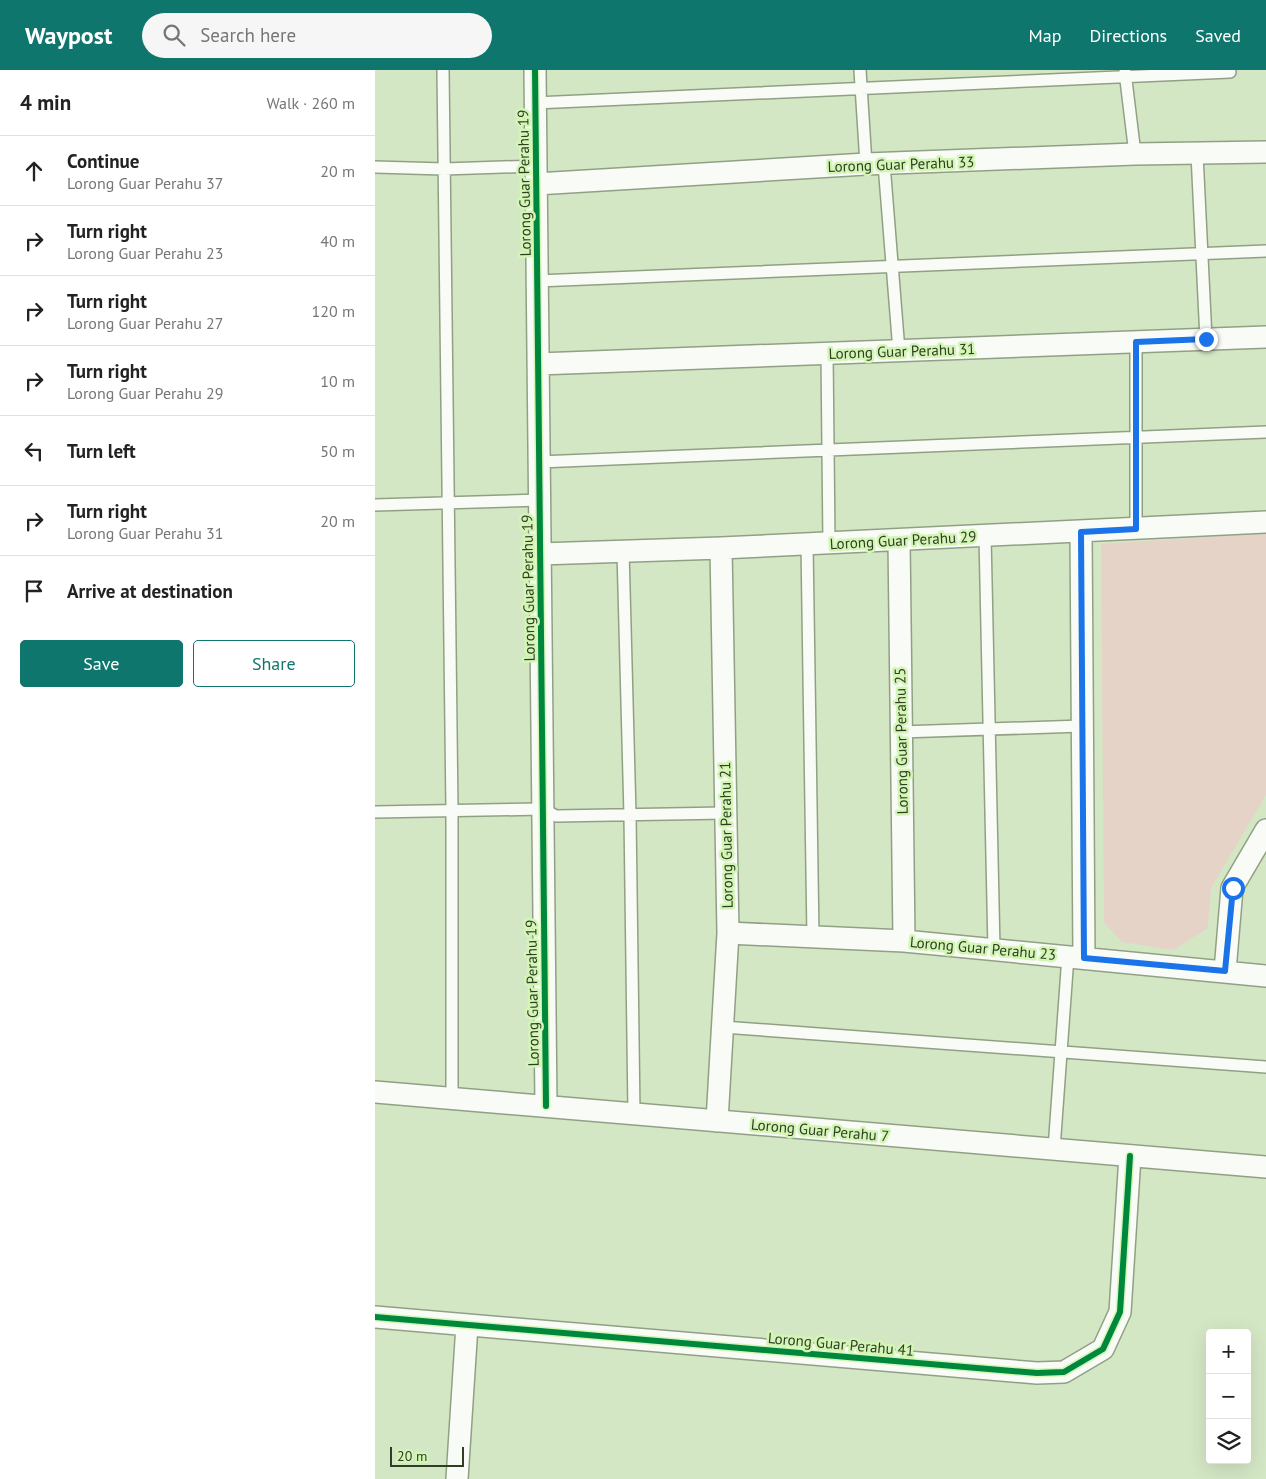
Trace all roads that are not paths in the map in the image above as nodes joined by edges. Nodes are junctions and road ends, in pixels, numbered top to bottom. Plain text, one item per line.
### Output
1 (443, 70) edge
2 (535, 70) edge
3 (860, 70) edge
4 (1229, 72) dead end
5 (1125, 74) edge
6 (861, 89) junction
7 (535, 103) junction
8 (1266, 152) edge
9 (1135, 154) junction
10 (1197, 154) junction
11 (875, 164) junction
12 (375, 167) edge
13 (444, 169) junction
14 (536, 175) junction
15 (1266, 251) edge
16 (1202, 254) junction
17 (892, 267) junction
18 (537, 281) junction
19 (1266, 337) edge
20 (1206, 339) junction
21 (1136, 342) junction
22 (899, 351) junction
23 (827, 353) junction
24 (538, 364) junction
25 (1266, 432) edge
26 (1135, 438) junction
27 (828, 450) junction
28 (539, 462) junction
29 (540, 500) junction
30 (448, 502) junction
31 (375, 505) edge
32 (1266, 522) edge
33 (1136, 529) junction
34 (1081, 532) junction
35 (985, 536) junction
36 (899, 540) junction
37 (829, 543) junction
38 (807, 544) junction
39 (721, 548) junction
40 (623, 552) junction
41 (541, 554) junction
42 (1082, 726) junction
43 (989, 729) junction
44 (901, 732) junction
45 (543, 809) junction
46 (452, 810) junction
47 (375, 812) edge
48 (725, 813) junction
49 (630, 815) junction
50 (1266, 830) edge
51 (728, 933) junction
52 (813, 937) junction
53 (904, 941) junction
54 (994, 950) junction
55 (1076, 957) junction
56 (1225, 971) junction
57 (1266, 976) edge
58 (723, 1027) junction
59 (1063, 1052) junction
60 (1266, 1067) edge
61 (375, 1092) edge
62 (452, 1099) junction
63 (546, 1106) junction
64 (634, 1114) junction
65 (717, 1121) junction
66 (1054, 1149) junction
67 (1130, 1156) junction
68 (1266, 1167) edge
69 (375, 1317) edge
70 (467, 1325) junction
71 (457, 1479) edge

1 - 13 lane
2 - 7 street, Lorong Guar Perahu 19
3 - 6 lane
4 - 5 lane
5 - 6 lane
5 - 9 lane
6 - 7 lane
6 - 11 lane
7 - 14 street, Lorong Guar Perahu 19
8 - 10 street, Lorong Guar Perahu 33
9 - 10 street, Lorong Guar Perahu 33
9 - 11 street, Lorong Guar Perahu 33
10 - 16 lane
11 - 14 street, Lorong Guar Perahu 33
11 - 17 lane
12 - 13 lane
13 - 14 lane
13 - 30 lane
14 - 18 street, Lorong Guar Perahu 19
15 - 16 lane
16 - 17 lane
16 - 20 lane
17 - 18 lane
17 - 22 lane
18 - 24 street, Lorong Guar Perahu 19
19 - 20 street, Lorong Guar Perahu 31
20 - 21 street, Lorong Guar Perahu 31
21 - 22 street, Lorong Guar Perahu 31
21 - 26 lane
22 - 23 street, Lorong Guar Perahu 31
23 - 24 street, Lorong Guar Perahu 31
23 - 27 lane
24 - 28 street, Lorong Guar Perahu 19
25 - 26 lane
26 - 27 lane
26 - 33 lane
27 - 28 lane
27 - 37 lane
28 - 29 street, Lorong Guar Perahu 19
29 - 30 lane
29 - 41 street, Lorong Guar Perahu 19
30 - 31 lane
30 - 46 lane
32 - 33 street, Lorong Guar Perahu 29
33 - 34 street, Lorong Guar Perahu 29
34 - 35 street, Lorong Guar Perahu 29
34 - 42 street
35 - 36 street, Lorong Guar Perahu 29
35 - 43 lane
36 - 37 street, Lorong Guar Perahu 29
36 - 44 street, Lorong Guar Perahu 25
37 - 38 street, Lorong Guar Perahu 29
38 - 39 street, Lorong Guar Perahu 29
38 - 52 lane
39 - 40 street, Lorong Guar Perahu 29
39 - 48 street, Lorong Guar Perahu 21
40 - 41 street, Lorong Guar Perahu 29
40 - 49 lane
41 - 45 street, Lorong Guar Perahu 19
42 - 43 lane
42 - 55 street
43 - 44 lane
43 - 54 lane
44 - 53 street, Lorong Guar Perahu 25
45 - 46 lane
45 - 49 lane
45 - 63 street, Lorong Guar Perahu 19
46 - 47 lane
46 - 62 lane
48 - 49 lane
48 - 51 street, Lorong Guar Perahu 21
49 - 64 lane
50 - 56 street
51 - 52 street, Lorong Guar Perahu 23
51 - 58 street, Lorong Guar Perahu 21
52 - 53 street, Lorong Guar Perahu 23
53 - 54 street, Lorong Guar Perahu 23
54 - 55 street, Lorong Guar Perahu 23
55 - 56 street, Lorong Guar Perahu 23
55 - 59 lane
56 - 57 street, Lorong Guar Perahu 23
58 - 59 lane
58 - 65 street, Lorong Guar Perahu 21
59 - 60 lane
59 - 66 lane
61 - 62 street, Lorong Guar Perahu 7
62 - 63 street, Lorong Guar Perahu 7
63 - 64 street, Lorong Guar Perahu 7
64 - 65 street, Lorong Guar Perahu 7
65 - 66 street, Lorong Guar Perahu 7
66 - 67 street, Lorong Guar Perahu 7
67 - 68 street, Lorong Guar Perahu 7
67 - 70 street, Lorong Guar Perahu 41
69 - 70 street, Lorong Guar Perahu 41
70 - 71 street

